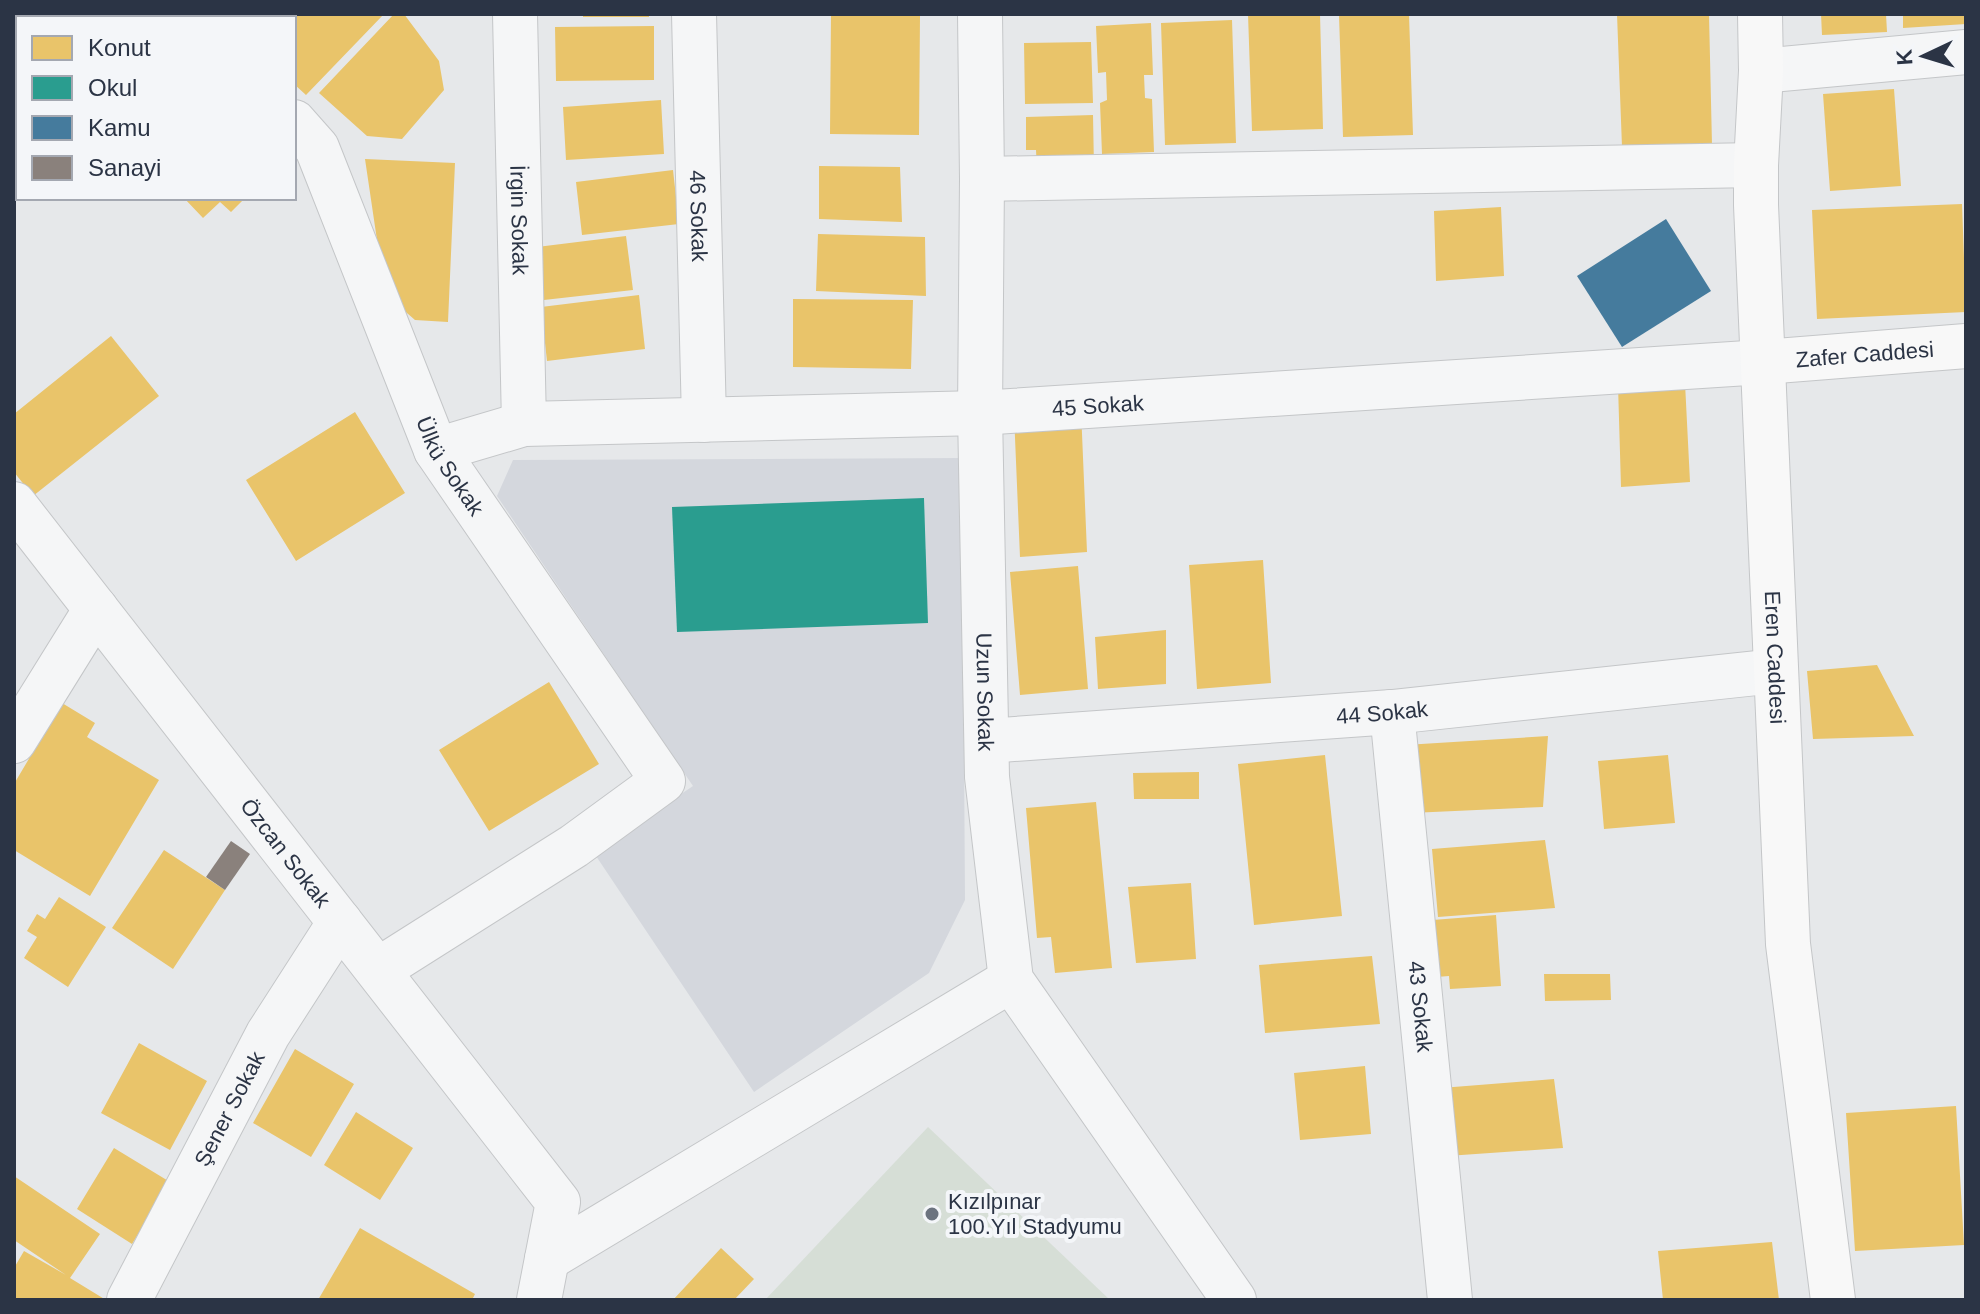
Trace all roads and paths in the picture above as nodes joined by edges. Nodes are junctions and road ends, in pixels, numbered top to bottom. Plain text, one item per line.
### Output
1 (515, 14) edge
2 (694, 14) edge
3 (980, 14) edge
4 (1760, 14) edge
5 (1966, 52) edge
6 (1761, 71) junction
7 (296, 124) edge
8 (1756, 165) junction
9 (982, 179) junction
10 (1966, 346) edge
11 (1763, 362) junction
12 (980, 413) junction
13 (704, 420) junction
14 (524, 424) junction
15 (436, 450) junction
16 (14, 504) edge
17 (96, 609) junction
18 (1775, 671) junction
19 (1392, 712) junction
20 (14, 741) edge
21 (987, 741) junction
22 (340, 922) junction
23 (378, 970) junction
24 (1011, 980) junction
25 (543, 1279) edge
26 (129, 1300) edge
27 (1234, 1300) edge
28 (1450, 1300) edge
29 (1833, 1300) edge

1 - 14 street, İrgin Sokak
2 - 13 street, 46 Sokak
3 - 9 street, Uzun Sokak
4 - 6 street, Eren Caddesi
5 - 6 street
6 - 8 street, Eren Caddesi
7 - 15 street, Ülkü Sokak
8 - 9 street
8 - 11 street, Eren Caddesi
9 - 12 street, Uzun Sokak
10 - 11 street, Zafer Caddesi
11 - 12 street, 45 Sokak
11 - 18 street, Eren Caddesi
12 - 13 street, 45 Sokak
12 - 21 street, Uzun Sokak
13 - 14 street, 45 Sokak
14 - 15 street, 45 Sokak
15 - 23 street, Ülkü Sokak
16 - 17 street, Özcan Sokak
17 - 20 street
17 - 22 street, Özcan Sokak
18 - 19 street, 44 Sokak
18 - 29 street, Eren Caddesi
19 - 21 street, 44 Sokak
19 - 28 street, 43 Sokak
21 - 24 street, Uzun Sokak
22 - 23 street, Özcan Sokak
22 - 26 street, Şener Sokak
23 - 25 street, Özcan Sokak
24 - 25 street
24 - 27 street, Uzun Sokak

